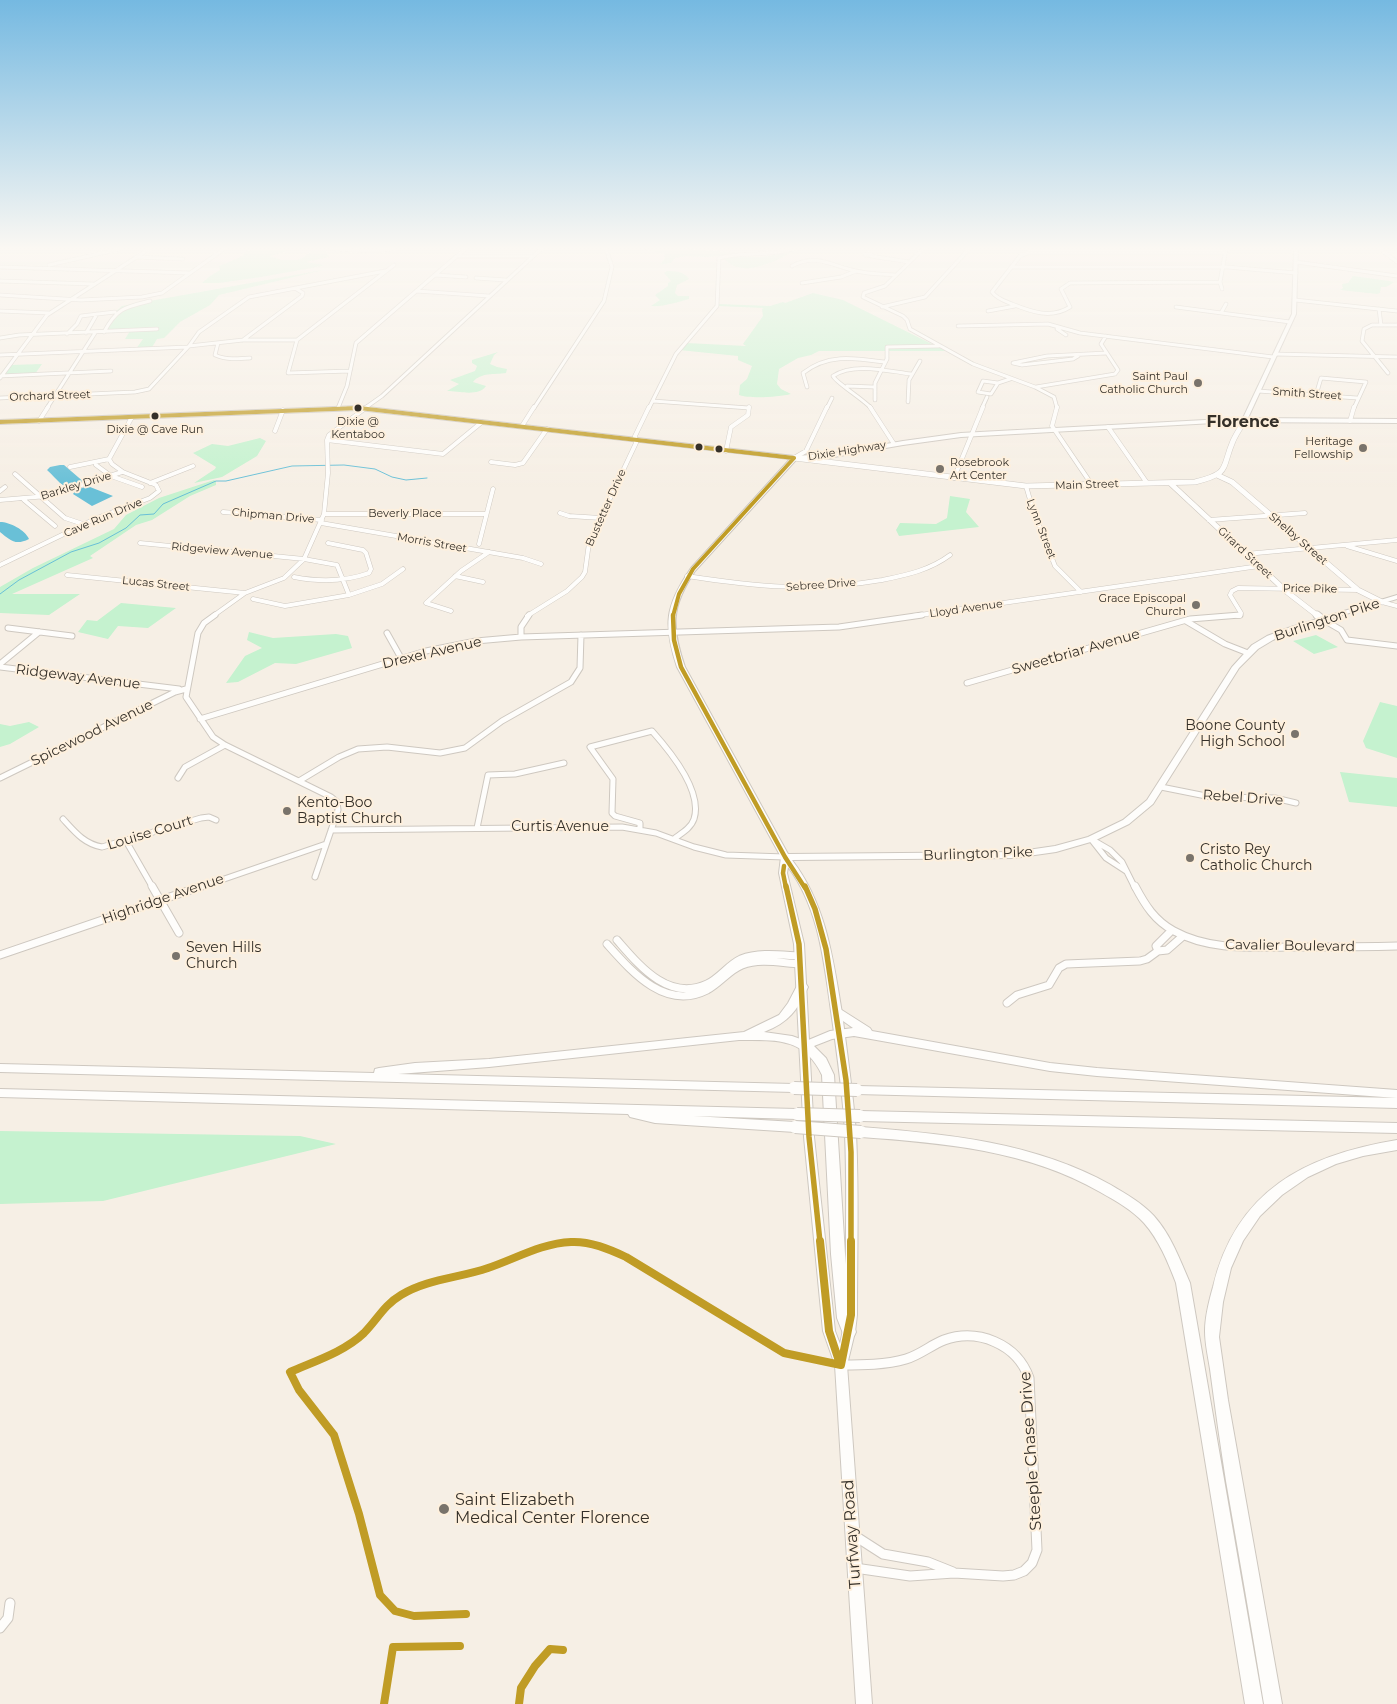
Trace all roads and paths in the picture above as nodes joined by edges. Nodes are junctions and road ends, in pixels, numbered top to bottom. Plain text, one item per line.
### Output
1 (37, 329) edge
2 (72, 329) edge
3 (89, 329) edge
4 (106, 329) edge
5 (157, 329) dead end
6 (204, 329) edge
7 (258, 329) edge
8 (312, 329) edge
9 (371, 329) edge
10 (454, 329) edge
11 (586, 329) edge
12 (698, 329) edge
13 (910, 329) edge
14 (1060, 329) edge
15 (1064, 329) edge
16 (1287, 329) edge
17 (1364, 329) edge
18 (104, 332) junction
19 (86, 333) junction
20 (95, 333) junction
21 (67, 334) junction
22 (32, 335) junction
23 (1066, 335) dead end
24 (1106, 336) junction
25 (0, 338) edge
26 (243, 340) junction
27 (297, 340) junction
28 (218, 343) junction
29 (939, 346) junction
30 (189, 347) junction
31 (83, 352) junction
32 (1106, 353) junction
33 (18, 354) junction
34 (0, 355) edge
35 (1078, 356) junction
36 (1274, 356) junction
37 (1375, 357) junction
38 (250, 358) dead end
39 (1397, 358) edge
40 (920, 361) dead end
41 (884, 362) junction
42 (111, 371) dead end
43 (350, 371) junction
44 (880, 372) junction
45 (69, 373) junction
46 (1388, 373) dead end
47 (910, 374) junction
48 (1, 376) edge
49 (1010, 379) junction
50 (998, 383) junction
51 (847, 386) junction
52 (807, 387) dead end
53 (874, 387) junction
54 (1035, 387) junction
55 (1258, 391) junction
56 (1316, 395) junction
57 (55, 396) junction
58 (987, 397) dead end
59 (0, 398) edge
60 (832, 398) dead end
61 (1357, 398) junction
62 (875, 400) dead end
63 (653, 401) junction
64 (908, 402) dead end
65 (338, 408) junction
66 (366, 408) junction
67 (283, 410) junction
68 (132, 417) junction
69 (1245, 420) junction
70 (39, 421) junction
71 (1350, 421) junction
72 (1397, 421) edge
73 (0, 422) edge
74 (482, 422) junction
75 (522, 426) junction
76 (1108, 427) junction
77 (547, 429) junction
78 (1054, 430) junction
79 (275, 431) dead end
80 (972, 434) junction
81 (326, 440) junction
82 (635, 440) junction
83 (894, 444) junction
84 (726, 451) junction
85 (794, 458) junction
86 (109, 460) junction
87 (491, 462) dead end
88 (96, 465) dead end
89 (70, 466) dead end
90 (192, 466) dead end
91 (122, 472) junction
92 (15, 474) dead end
93 (1217, 475) junction
94 (111, 476) junction
95 (954, 478) junction
96 (150, 483) junction
97 (1147, 483) junction
98 (1170, 483) junction
99 (1092, 485) junction
100 (1026, 486) junction
101 (5, 487) dead end
102 (142, 487) dead end
103 (493, 489) dead end
104 (0, 491) edge
105 (40, 498) junction
106 (0, 500) edge
107 (24, 500) junction
108 (223, 512) dead end
109 (560, 513) dead end
110 (1305, 513) dead end
111 (324, 514) junction
112 (486, 514) junction
113 (1271, 516) junction
114 (600, 518) junction
115 (1209, 520) junction
116 (322, 522) junction
117 (82, 524) junction
118 (55, 526) dead end
119 (1397, 540) edge
120 (140, 543) dead end
121 (328, 543) dead end
122 (479, 544) dead end
123 (1346, 545) junction
124 (1308, 548) junction
125 (489, 552) junction
126 (1246, 554) junction
127 (950, 555) dead end
128 (304, 559) junction
129 (1397, 561) edge
130 (541, 564) dead end
131 (0, 565) edge
132 (1259, 566) junction
133 (403, 569) dead end
134 (67, 575) dead end
135 (455, 576) junction
136 (687, 576) junction
137 (294, 577) dead end
138 (344, 580) junction
139 (483, 582) dead end
140 (1284, 589) junction
141 (1358, 590) junction
142 (1081, 592) junction
143 (245, 593) junction
144 (349, 595) junction
145 (1397, 597) edge
146 (253, 598) dead end
147 (1382, 602) junction
148 (1397, 606) edge
149 (451, 611) dead end
150 (1240, 616) joint
151 (1322, 619) junction
152 (1186, 620) junction
153 (8, 628) dead end
154 (39, 632) junction
155 (387, 633) dead end
156 (672, 633) junction
157 (581, 635) junction
158 (72, 636) dead end
159 (521, 637) junction
160 (1397, 646) edge
161 (1248, 653) junction
162 (401, 658) junction
163 (0, 666) edge
164 (967, 683) dead end
165 (186, 690) junction
166 (200, 719) junction
167 (225, 745) junction
168 (564, 763) dead end
169 (0, 778) edge
170 (178, 778) dead end
171 (299, 781) junction
172 (1160, 787) junction
173 (1296, 803) dead end
174 (63, 819) dead end
175 (216, 820) dead end
176 (477, 828) junction
177 (640, 829) junction
178 (331, 830) junction
179 (675, 838) junction
180 (1091, 840) junction
181 (126, 841) junction
182 (326, 844) junction
183 (785, 857) junction
184 (315, 877) dead end
185 (159, 901) junction
186 (1172, 930) junction
187 (179, 933) dead end
188 (1183, 936) junction
189 (616, 940) dead end
190 (607, 944) dead end
191 (1397, 946) edge
192 (1158, 951) junction
193 (0, 954) edge
194 (800, 960) junction
195 (802, 987) junction
196 (1007, 1003) dead end
197 (837, 1011) junction
198 (840, 1033) junction
199 (873, 1035) junction
200 (739, 1036) junction
201 (806, 1045) junction
202 (0, 1068) edge
203 (346, 1076) junction
204 (0, 1092) edge
205 (1397, 1094) edge
206 (1397, 1103) edge
207 (796, 1120) junction
208 (1397, 1128) edge
209 (1397, 1145) edge
210 (849, 1332) junction
211 (841, 1365) junction
212 (852, 1534) junction
213 (855, 1568) junction
214 (955, 1573) junction
215 (10, 1603) dead end
216 (0, 1628) edge
217 (864, 1704) edge
218 (1254, 1704) edge
219 (1273, 1704) edge

1 - 22 street
2 - 21 street
3 - 19 street
4 - 18 street
5 - 18 street
6 - 30 street, Orchard Street
7 - 26 street
8 - 27 street
9 - 43 street
10 - 66 street
11 - 75 street
12 - 63 street, Bustetter Drive
13 - 29 street
14 - 23 street
15 - 24 street
16 - 36 main road
17 - 37 street
18 - 20 street
19 - 20 street
19 - 21 street
20 - 31 street
21 - 22 street
22 - 25 street
22 - 33 street
24 - 32 street
24 - 36 street
26 - 27 street
26 - 28 street
27 - 43 street
28 - 30 street
28 - 38 street
29 - 41 street
29 - 49 street
30 - 31 street
30 - 57 street, Orchard Street
31 - 33 street
31 - 45 street
32 - 35 street
32 - 54 street
33 - 34 street
33 - 48 street
35 - 35 street
36 - 37 street
36 - 55 main road
37 - 39 street
37 - 46 street
40 - 47 street
41 - 44 street
41 - 52 street
42 - 45 street
43 - 65 street
44 - 47 street
44 - 51 street
44 - 53 street
45 - 48 street
45 - 57 street
47 - 64 street
49 - 50 street
49 - 54 street
50 - 50 street
51 - 53 street
51 - 83 street
53 - 62 street
54 - 78 street
55 - 56 street, Smith Street
55 - 69 main road
56 - 61 street, Smith Street
56 - 61 street
57 - 59 street, Orchard Street
57 - 70 street
58 - 80 street
60 - 85 street
61 - 71 street
63 - 82 street, Bustetter Drive
63 - 84 street
65 - 66 main road, Dixie Highway
65 - 67 main road, Dixie Highway
66 - 74 main road, Dixie Highway
66 - 81 street
67 - 68 main road, Dixie Highway
67 - 79 street
68 - 70 main road, Dixie Highway
68 - 86 street
69 - 71 main road, Dixie Highway
69 - 76 main road, Dixie Highway
69 - 93 street
70 - 73 main road, Dixie Highway
71 - 72 main road, Dixie Highway
74 - 75 main road, Dixie Highway
74 - 81 street
75 - 77 main road, Dixie Highway
76 - 78 main road, Dixie Highway
76 - 97 street
77 - 82 main road, Dixie Highway
77 - 87 street
78 - 80 main road, Dixie Highway
78 - 99 street
80 - 83 main road, Dixie Highway
80 - 95 street
81 - 111 street
82 - 84 main road, Dixie Highway
82 - 114 street, Bustetter Drive
83 - 85 main road, Dixie Highway
84 - 85 main road, Dixie Highway
85 - 95 street, Main Street
85 - 136 main road, Turfway Road
86 - 89 street
86 - 91 street, Cave Run Drive
88 - 94 street
90 - 96 street
91 - 94 street, Barkley Drive
91 - 96 street, Cave Run Drive
92 - 105 street
93 - 98 street, Main Street
93 - 113 street, Shelby Street
94 - 102 street
94 - 105 street, Barkley Drive
95 - 100 street, Main Street
96 - 117 street, Cave Run Drive
97 - 98 street, Main Street
97 - 99 street, Main Street
98 - 115 street, Girard Street
99 - 100 street, Main Street
100 - 142 street, Lynn Street
101 - 104 street
103 - 112 street
105 - 107 street, Barkley Drive
105 - 117 street
106 - 107 street, Barkley Drive
107 - 118 street
108 - 116 street, Chipman Drive
109 - 114 street
110 - 113 street
111 - 112 street, Beverly Place
111 - 116 street
112 - 122 street
113 - 115 street
113 - 124 street, Shelby Street
114 - 159 street, Bustetter Drive
115 - 126 street, Girard Street
116 - 125 street, Morris Street
116 - 128 street
117 - 131 street, Cave Run Drive
119 - 123 street
120 - 128 street, Ridgeview Avenue
121 - 138 street
123 - 124 street
123 - 129 street
124 - 126 street
124 - 141 street, Shelby Street
125 - 130 street, Morris Street
125 - 135 street
126 - 132 street, Girard Street
127 - 136 street, Sebree Drive
128 - 138 street, Ridgeview Avenue
128 - 143 street
132 - 140 street, Girard Street
132 - 142 street, Lloyd Avenue
133 - 144 street
134 - 143 street, Lucas Street
135 - 139 street
135 - 149 street
136 - 156 main road, Turfway Road
137 - 138 street
138 - 144 street
140 - 141 street, Price Pike
140 - 150 street, Price Pike
140 - 151 street, Girard Street
141 - 147 street, Shelby Street
142 - 156 street, Lloyd Avenue
143 - 165 street
144 - 146 street
145 - 147 main road, Burlington Pike
147 - 148 street
147 - 151 main road, Burlington Pike
150 - 152 street, Sweetbriar Avenue
151 - 160 street
151 - 161 main road, Burlington Pike
152 - 161 street
152 - 164 street, Sweetbriar Avenue
153 - 154 street
154 - 158 street
154 - 163 street
155 - 162 street
156 - 157 street, Drexel Avenue
156 - 183 main road, Turfway Road
157 - 159 street, Drexel Avenue
157 - 171 street
159 - 162 street, Drexel Avenue
161 - 172 main road, Burlington Pike
162 - 166 street, Drexel Avenue
163 - 165 street, Ridgeway Avenue
165 - 166 street
165 - 169 street, Spicewood Avenue
166 - 167 street
167 - 170 street
167 - 171 street
168 - 176 street
171 - 178 street
172 - 173 street, Rebel Drive
172 - 180 main road, Burlington Pike
174 - 181 street, Louise Court
175 - 181 street, Louise Court
176 - 177 street, Curtis Avenue
176 - 178 street, Curtis Avenue
177 - 179 street, Curtis Avenue
177 - 179 street
178 - 182 street
179 - 183 street, Curtis Avenue
180 - 183 main road, Burlington Pike
180 - 186 street, Cavalier Boulevard
181 - 185 street
182 - 184 street
182 - 185 street, Highridge Avenue
183 - 194 main road, Turfway Road
183 - 197 main road, Turfway Road
185 - 187 street
185 - 193 street, Highridge Avenue
186 - 188 street, Cavalier Boulevard
186 - 192 street
188 - 191 street, Cavalier Boulevard
188 - 192 street
189 - 194 street
190 - 194 street
192 - 196 street
194 - 195 main road, Turfway Road
195 - 200 highway
195 - 201 main road, Turfway Road
197 - 198 main road, Turfway Road
197 - 199 highway
198 - 199 highway
198 - 201 highway
198 - 210 main road, Turfway Road
199 - 205 highway
200 - 201 highway
200 - 203 highway
201 - 210 highway
201 - 211 main road, Turfway Road
202 - 203 highway
203 - 206 highway, bridge
204 - 207 highway
207 - 208 highway, bridge
207 - 218 highway, bridge
209 - 219 highway
210 - 211 main road, Turfway Road
211 - 212 main road, Turfway Road
211 - 214 street, Steeple Chase Drive
212 - 213 main road, Turfway Road
212 - 214 street, Steeple Chase Drive
213 - 214 street, Steeple Chase Drive
213 - 217 main road, Turfway Road
215 - 216 street

